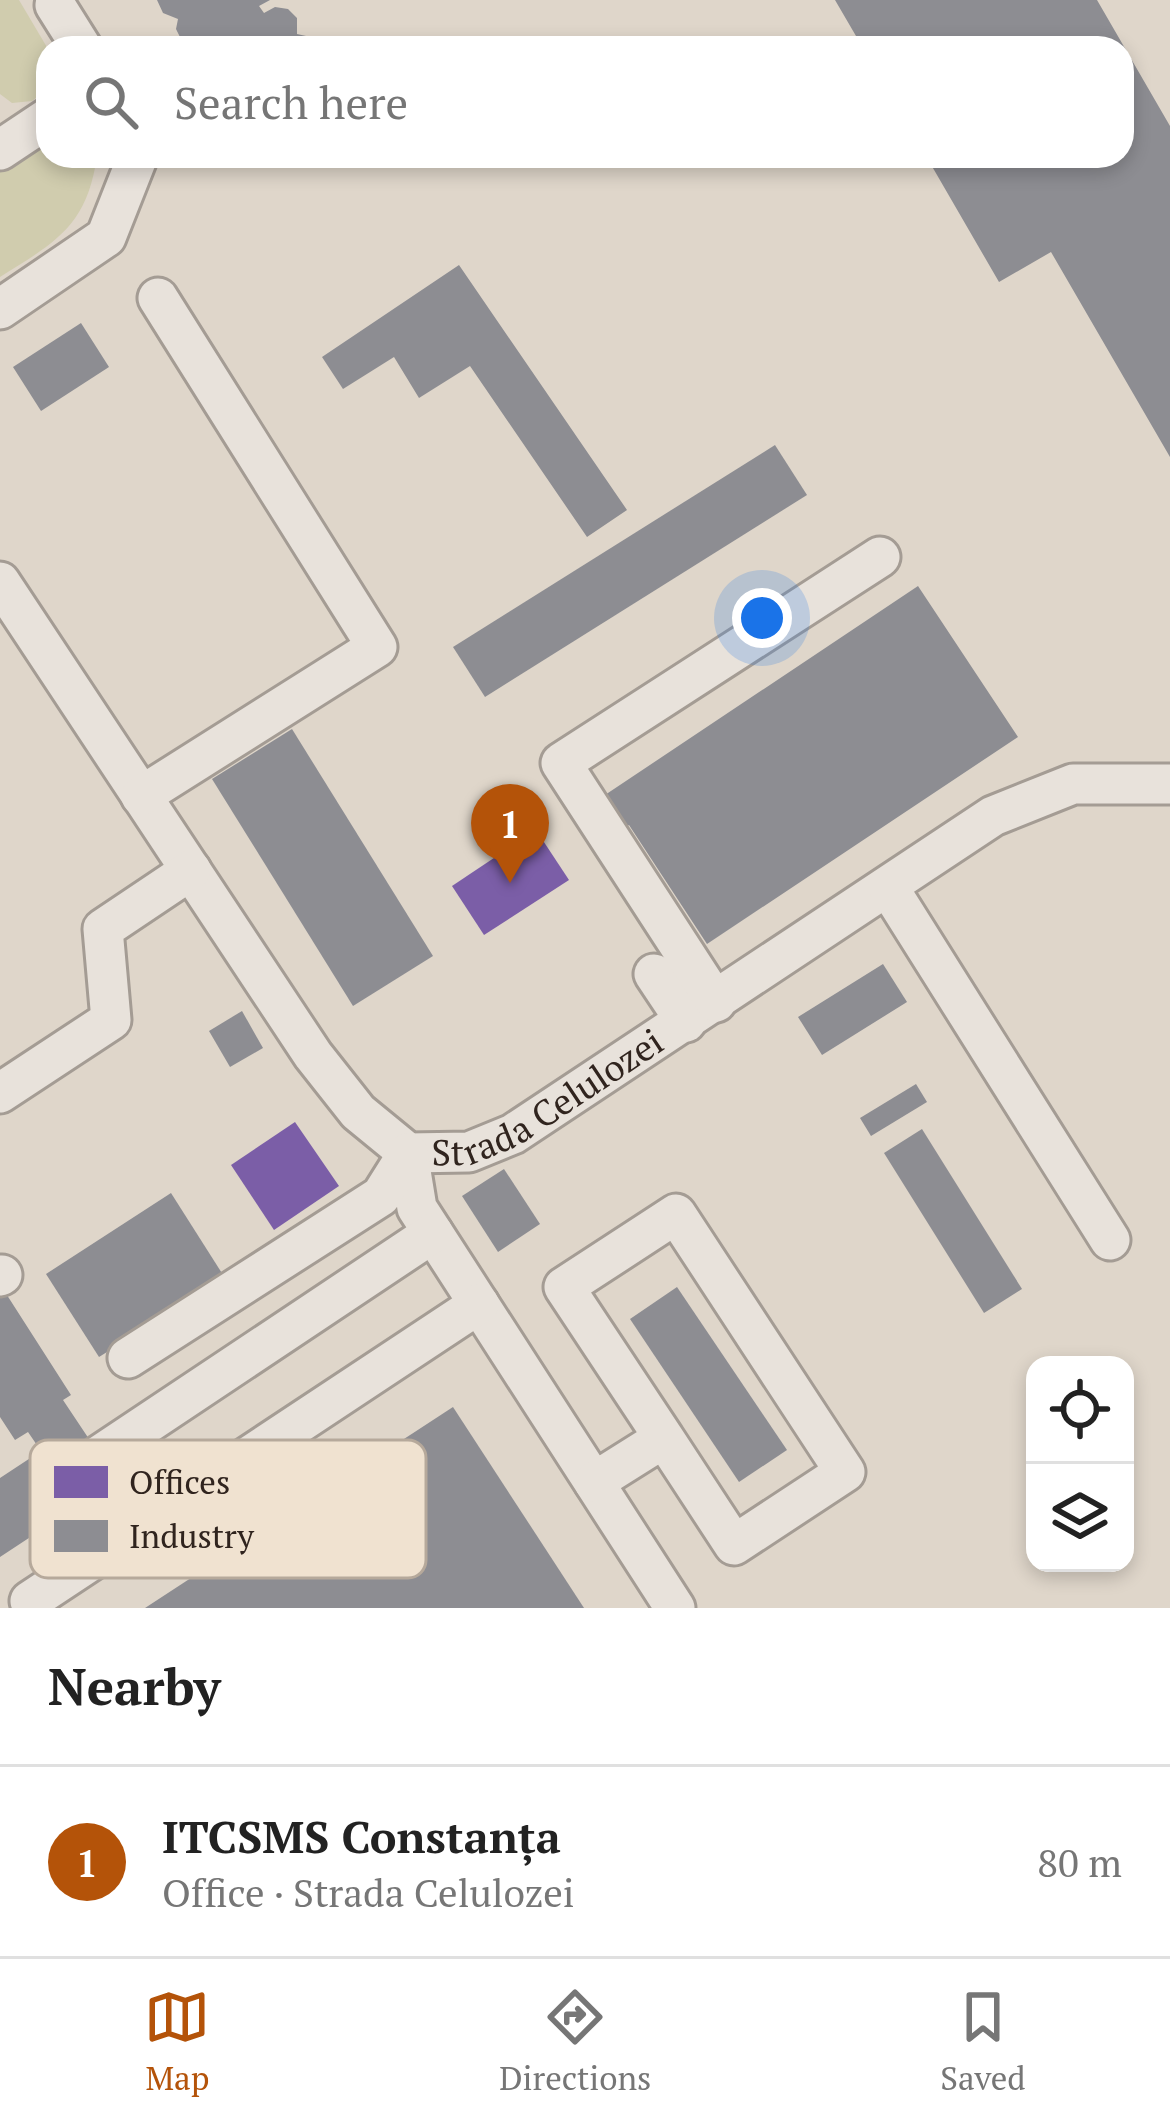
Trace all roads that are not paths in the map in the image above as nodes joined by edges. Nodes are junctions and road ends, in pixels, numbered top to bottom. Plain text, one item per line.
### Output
1 (55, 5) dead end
2 (74, 36) edge
3 (36, 124) edge
4 (3, 140) edge
5 (133, 168) edge
6 (158, 298) dead end
7 (0, 309) edge
8 (880, 557) dead end
9 (0, 582) edge
10 (1170, 784) edge
11 (142, 796) junction
12 (191, 870) junction
13 (888, 886) junction
14 (654, 974) dead end
15 (701, 1012) junction
16 (0, 1093) edge
17 (408, 1153) junction
18 (434, 1234) junction
19 (1111, 1240) dead end
20 (479, 1304) junction
21 (128, 1358) dead end
22 (664, 1438) junction
23 (124, 1440) edge
24 (273, 1440) edge
25 (594, 1483) junction
26 (65, 1578) edge
27 (30, 1601) dead end
28 (675, 1608) edge

1 - 2 street
3 - 4 street
5 - 7 street
6 - 11 street
8 - 15 street
9 - 11 street, Strada Celulozei
10 - 13 street, Strada Celulozei
11 - 12 street, Strada Celulozei
12 - 16 street
12 - 17 street, Strada Celulozei
13 - 15 street, Strada Celulozei
13 - 19 street
14 - 15 street
15 - 17 street, Strada Celulozei
17 - 18 street
17 - 21 street
18 - 20 street
18 - 23 street
20 - 24 street
20 - 25 street
22 - 22 street
22 - 25 street
25 - 28 street
26 - 27 street

